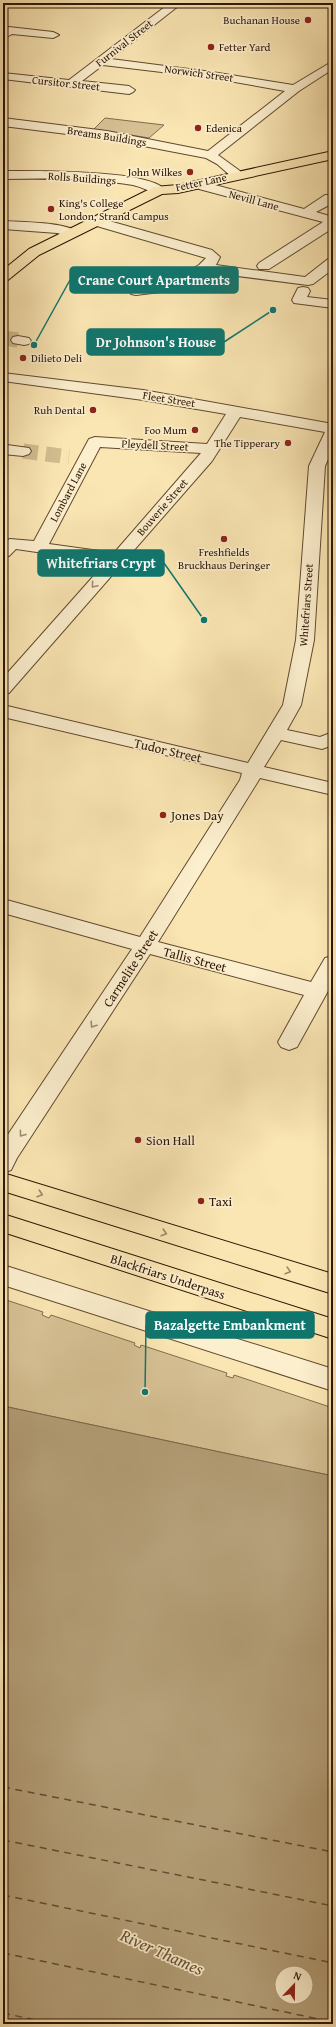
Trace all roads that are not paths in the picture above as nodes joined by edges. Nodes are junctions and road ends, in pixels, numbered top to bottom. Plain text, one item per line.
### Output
1 (177, 3) edge
2 (3, 36) edge
3 (53, 36) dead end
4 (102, 61) junction
5 (333, 64) edge
6 (51, 69) dead end
7 (3, 76) edge
8 (38, 79) junction
9 (72, 83) junction
10 (295, 89) junction
11 (129, 90) dead end
12 (3, 122) edge
13 (210, 155) junction
14 (333, 155) edge
15 (236, 174) junction
16 (3, 175) edge
17 (204, 186) dead end
18 (159, 190) junction
19 (332, 198) edge
20 (305, 214) junction
21 (95, 221) junction
22 (333, 222) edge
23 (3, 225) edge
24 (71, 233) junction
25 (333, 262) edge
26 (264, 266) dead end
27 (204, 268) junction
28 (3, 276) edge
29 (305, 286) junction
30 (136, 291) dead end
31 (333, 304) edge
32 (3, 377) edge
33 (236, 411) junction
34 (333, 431) edge
35 (99, 441) joint
36 (211, 449) junction
37 (69, 457) tunnel mouth
38 (86, 458) junction
39 (39, 547) junction
40 (3, 552) edge
41 (116, 558) junction
42 (3, 689) edge
43 (3, 711) edge
44 (275, 733) junction
45 (333, 738) edge
46 (253, 770) junction
47 (333, 789) edge
48 (3, 906) edge
49 (145, 946) junction
50 (333, 963) edge
51 (318, 991) junction
52 (289, 1042) dead end
53 (3, 1164) edge
54 (3, 1182) edge
55 (3, 1223) edge
56 (3, 1275) edge
57 (333, 1284) edge
58 (333, 1329) edge
59 (333, 1380) edge

1 - 4 street, Furnival Street
2 - 3 street
4 - 9 street, Furnival Street
4 - 10 street, Norwich Street
5 - 10 street, Fetter Lane
6 - 8 street
7 - 8 street, Cursitor Street
8 - 9 street, Cursitor Street
9 - 11 street, Cursitor Street
10 - 13 street, Fetter Lane
12 - 13 street, Breams Buildings
13 - 15 street, Fetter Lane
14 - 15 main road
15 - 18 main road, Fetter Lane
16 - 18 street, Rolls Buildings
17 - 20 street, Nevill Lane
18 - 21 main road, Fetter Lane
19 - 20 street
20 - 22 street, Nevill Lane
21 - 24 main road, Fetter Lane
21 - 27 street
22 - 26 street
23 - 24 street
24 - 28 main road, Fetter Lane
25 - 29 street
27 - 29 street
27 - 30 street
29 - 31 street
32 - 33 street, Fleet Street
33 - 34 street, Fleet Street
33 - 36 street, Bouverie Street
34 - 44 street, Whitefriars Street
35 - 36 street, Pleydell Street
35 - 38 street, Lombard Lane
36 - 41 street, Bouverie Street
37 - 38 street
38 - 39 street, Lombard Lane
39 - 40 street
39 - 41 street
41 -> 42 street, Bouverie Street
43 - 46 street, Tudor Street
44 - 45 street
44 - 46 street, Whitefriars Street
46 - 47 street, Tudor Street
46 - 49 street, Carmelite Street
48 - 49 street, Tallis Street
49 - 51 street, Tallis Street
49 -> 53 street, Carmelite Street
50 - 51 street
51 - 52 street
54 -> 57 main road
55 - 58 main road, Blackfriars Underpass
56 - 59 street

